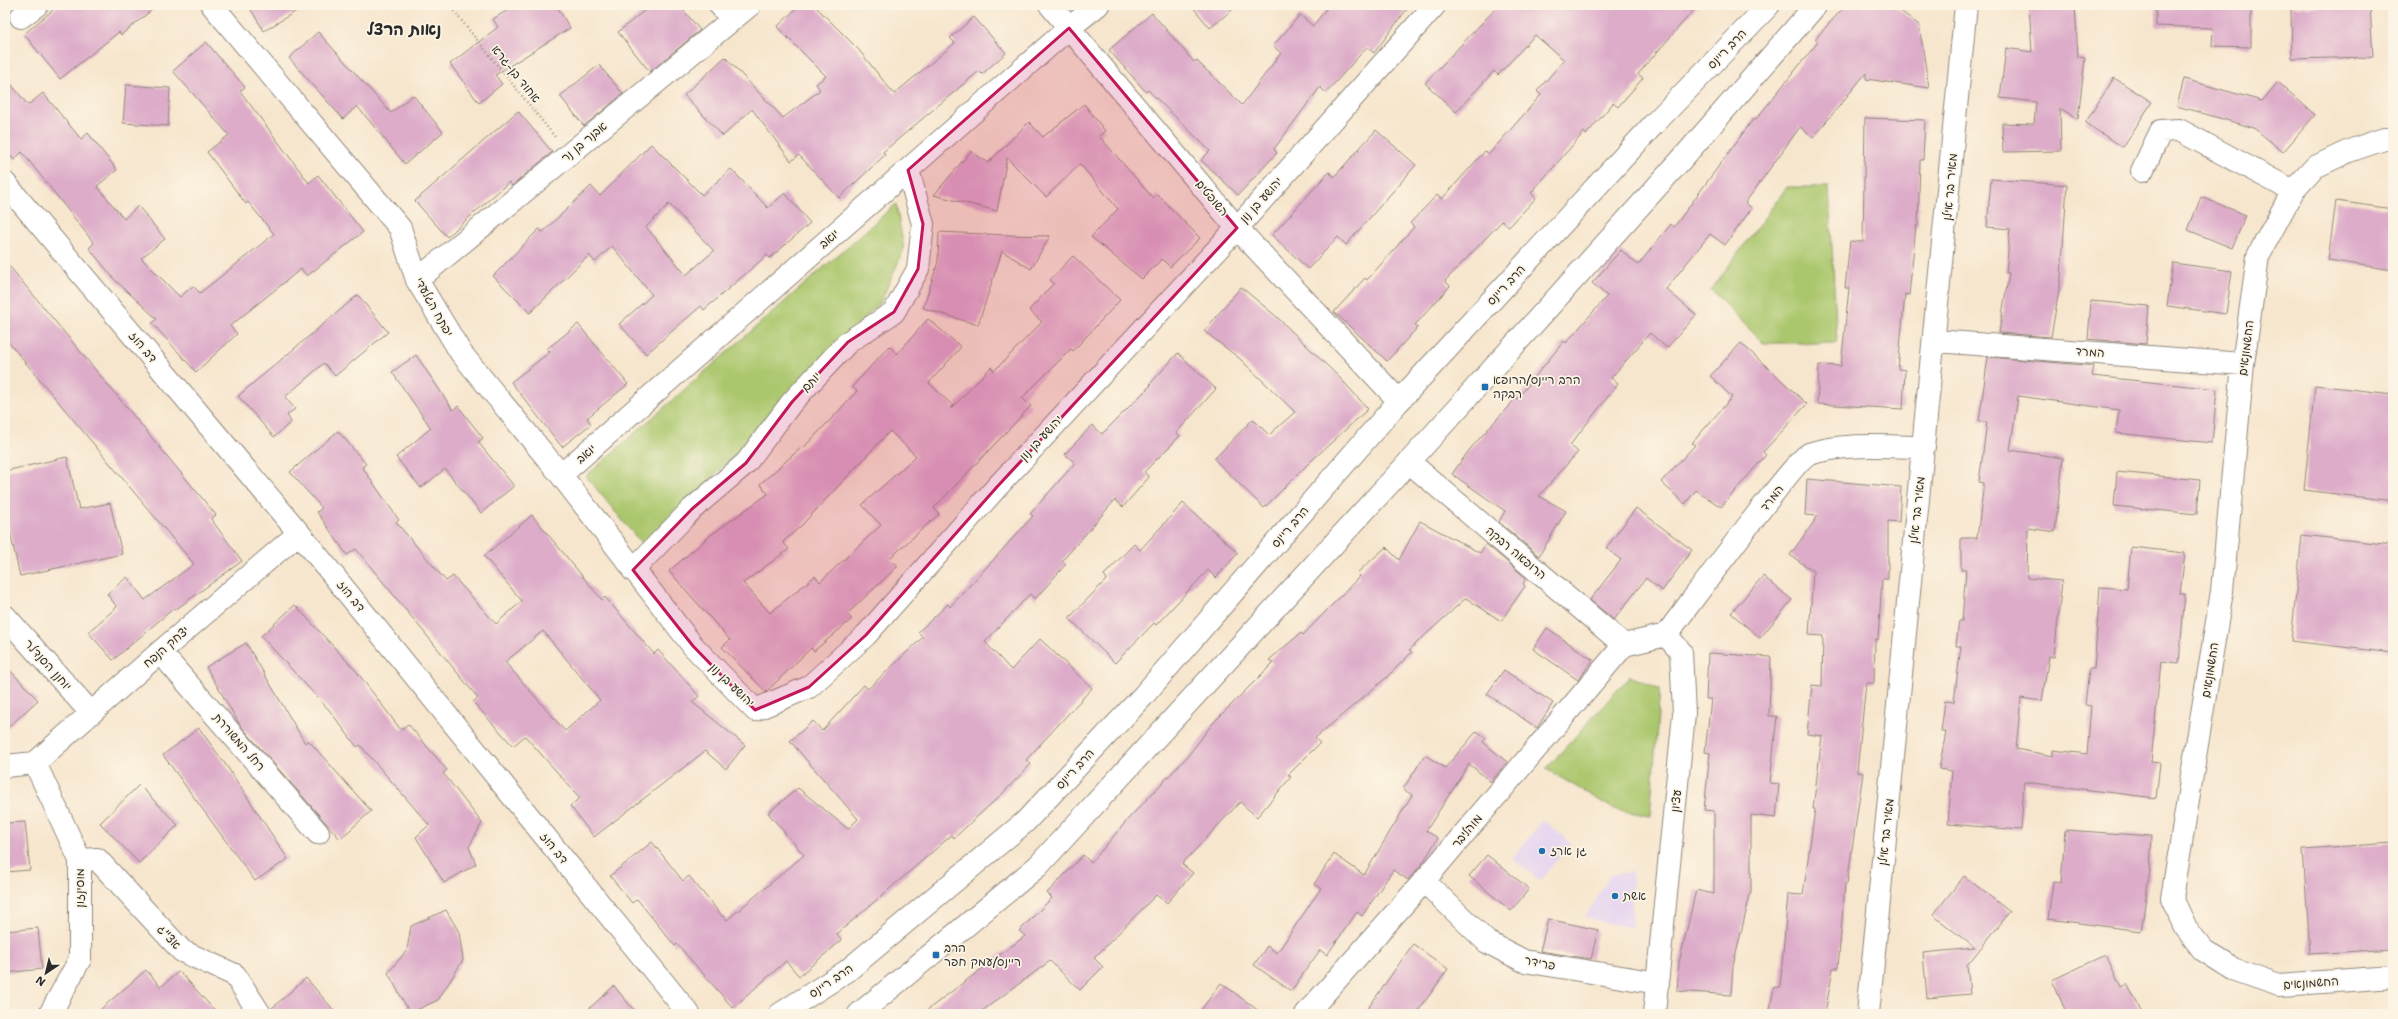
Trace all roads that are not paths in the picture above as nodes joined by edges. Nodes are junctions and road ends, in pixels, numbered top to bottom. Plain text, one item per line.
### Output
1 (750, 5) edge
2 (1050, 5) edge
3 (1098, 5) edge
4 (1435, 5) edge
5 (1769, 5) edge
6 (1816, 5) edge
7 (1966, 5) edge
8 (215, 6) edge
9 (726, 12) edge
10 (1069, 28) junction
11 (2393, 139) edge
12 (908, 170) junction
13 (2142, 171) dead end
14 (5, 183) edge
15 (2293, 191) junction
16 (1237, 228) junction
17 (417, 280) junction
18 (1936, 340) junction
19 (2244, 364) junction
20 (1400, 401) junction
21 (1924, 447) junction
22 (1408, 462) junction
23 (561, 475) junction
24 (299, 532) junction
25 (633, 570) junction
26 (5, 616) edge
27 (1666, 635) junction
28 (1624, 645) junction
29 (160, 652) junction
30 (91, 713) junction
31 (35, 763) junction
32 (5, 766) edge
33 (318, 832) dead end
34 (80, 860) junction
35 (1424, 881) junction
36 (2393, 977) edge
37 (1658, 983) junction
38 (50, 1014) edge
39 (260, 1014) edge
40 (689, 1014) edge
41 (780, 1014) edge
42 (858, 1014) edge
43 (1306, 1014) edge
44 (1654, 1014) edge
45 (1868, 1014) edge

1 - 9 street, אבנר בן נר
2 - 10 street, השופטים
3 - 10 street, יואב
4 - 16 street, יהושע בן נון
5 - 20 street, הרב ריינס
6 - 22 street
7 - 18 street, מאיר בר אילן
8 - 17 street, יפתח הגלעדי
9 - 17 street, אבנר בן נר
10 - 12 street, יואב
10 - 16 street, השופטים
11 - 15 street, החשמונאים
12 - 23 street, יואב
12 - 25 street, יותם
13 - 15 street
14 - 24 street, דב הוז
15 - 19 street, החשמונאים
16 - 20 street, השופטים
16 - 25 street, יהושע בן נון
17 - 23 street, יפתח הגלעדי
18 - 19 street, המרד
18 - 21 street, מאיר בר אילן
19 - 36 street, החשמונאים
20 - 41 street, הרב ריינס
21 - 27 street, המרד
21 - 45 street, מאיר בר אילן
22 - 28 street, הרופאה רבקה
22 - 42 street
23 - 25 street, יפתח הגלעדי
24 - 29 street, יצחק הנפח
24 - 40 street, דב הוז
26 - 30 street, יוחנן הסנדלר
27 - 28 street
27 - 37 street, עציון
28 - 35 street, מוהליבר
29 - 30 street, יצחק הנפח
29 - 33 street, רחל המשוררת
30 - 31 street, יצחק הנפח
31 - 32 street
31 - 34 street, מוסינזון
34 - 38 street, מוסינזון
34 - 39 street, אצ"ג
35 - 37 street, פרידר
35 - 43 street, מוהליבר
37 - 44 street, עציון

